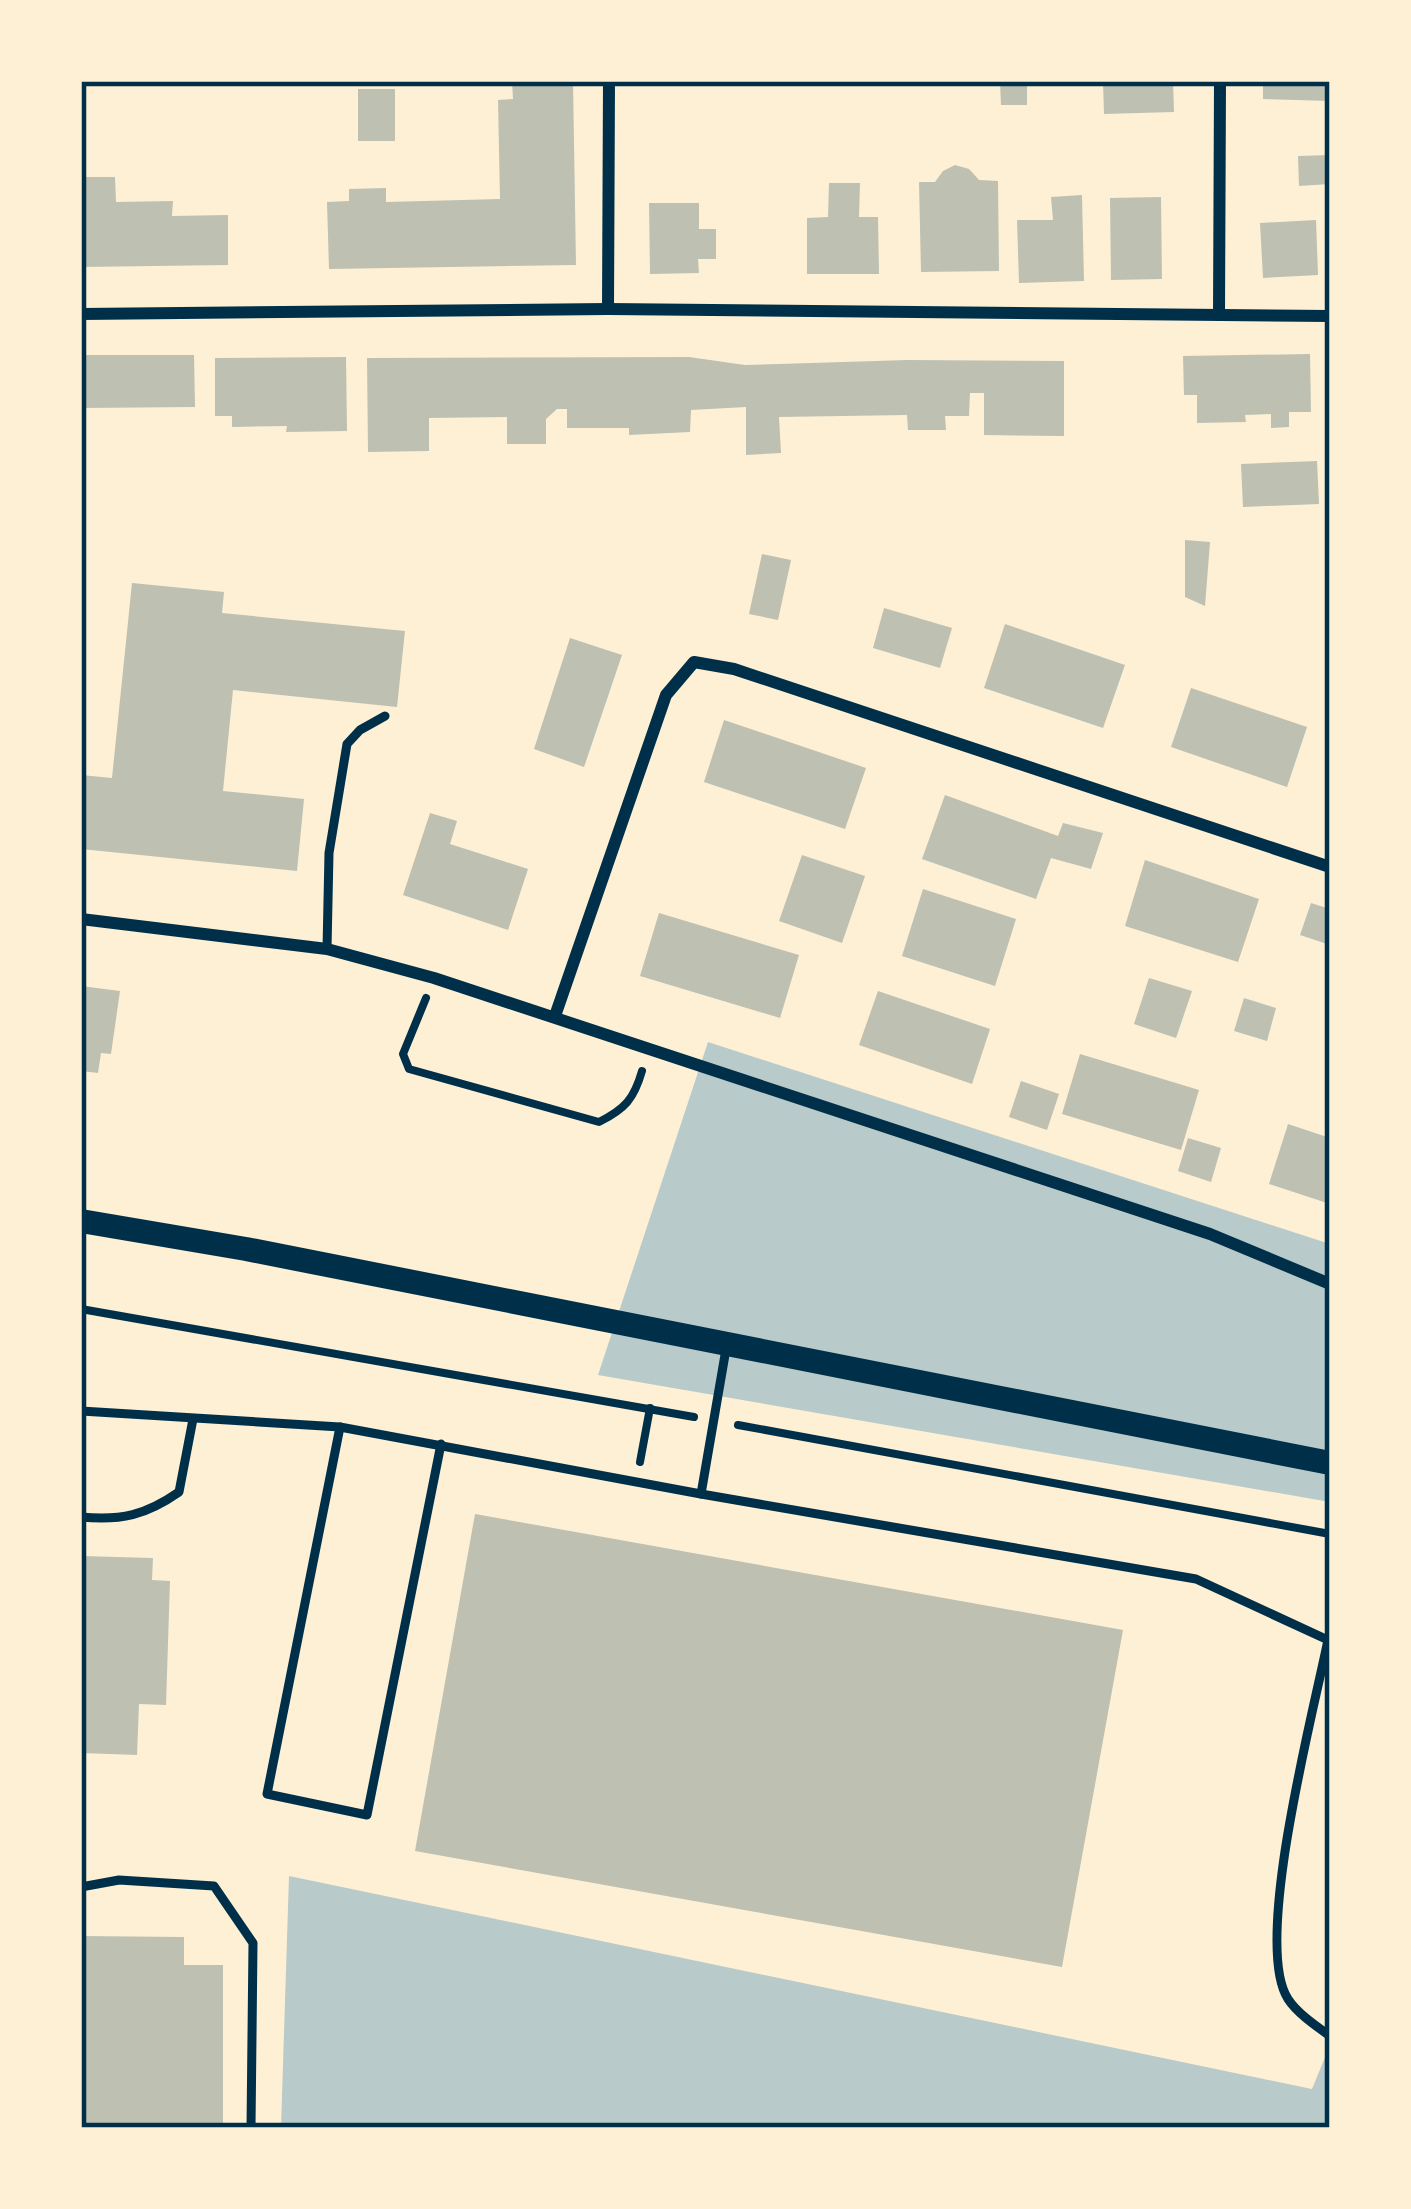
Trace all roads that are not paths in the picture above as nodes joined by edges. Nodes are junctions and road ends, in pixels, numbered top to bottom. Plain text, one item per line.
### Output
1 (609, 81) edge
2 (1220, 81) edge
3 (608, 309) junction
4 (81, 314) edge
5 (1219, 316) junction
6 (1330, 316) edge
7 (385, 716) dead end
8 (1330, 867) edge
9 (81, 920) edge
10 (328, 949) junction
11 (555, 1016) junction
12 (81, 1221) edge
13 (1330, 1284) edge
14 (726, 1343) junction
15 (81, 1411) edge
16 (193, 1419) junction
17 (340, 1427) junction
18 (440, 1444) junction
19 (1330, 1463) edge
20 (701, 1494) junction
21 (81, 1517) edge
22 (81, 1887) edge
23 (1330, 2036) edge
24 (250, 2128) edge

1 - 3 street
2 - 5 street
3 - 4 street
3 - 5 street
5 - 6 street
7 - 10 lane
8 - 11 street
9 - 10 street
10 - 11 street
11 - 13 street
12 - 14 main road
14 - 19 main road
14 - 20 lane
15 - 16 lane
16 - 17 lane
16 - 21 lane
17 - 18 lane
17 - 18 lane
18 - 20 lane
20 - 23 lane
22 - 24 lane

